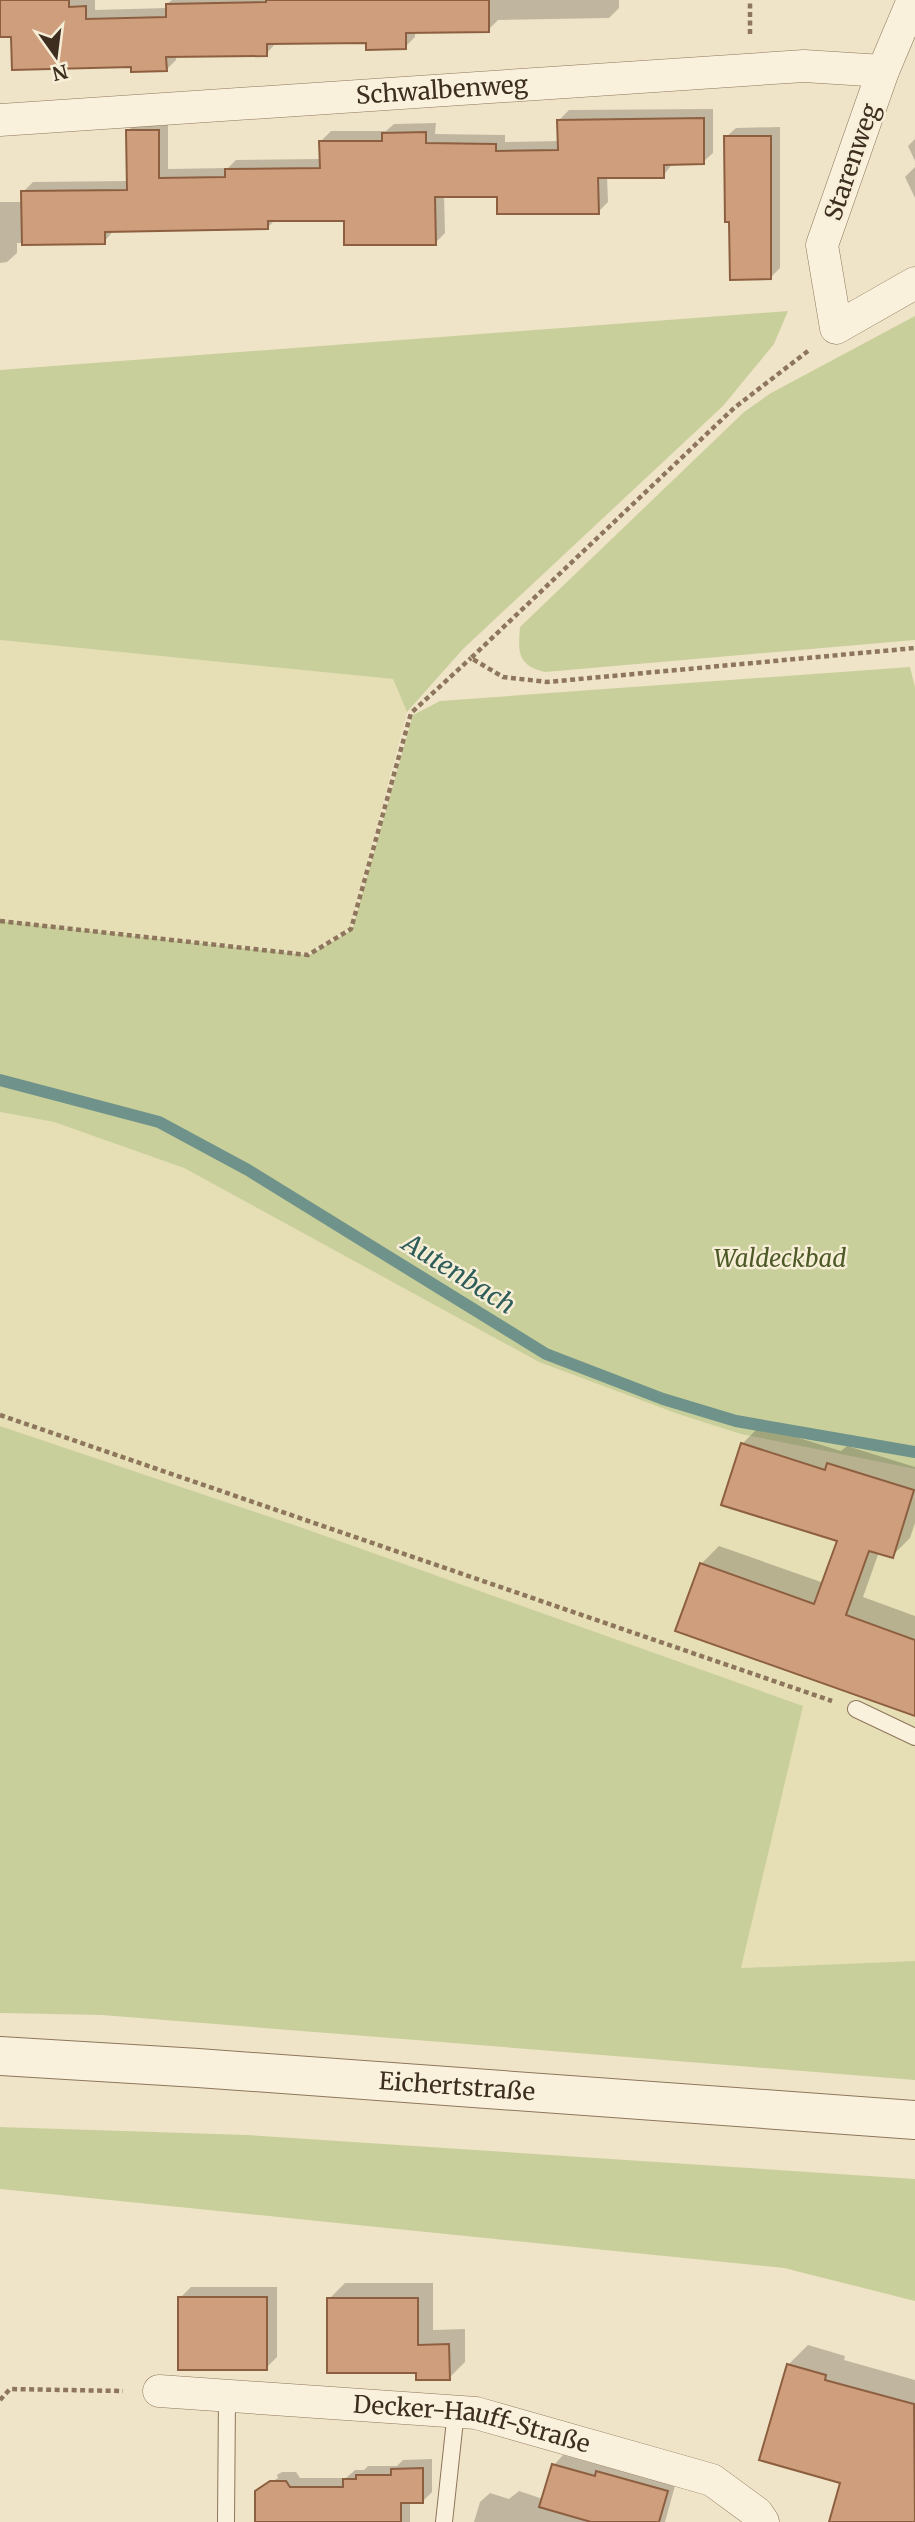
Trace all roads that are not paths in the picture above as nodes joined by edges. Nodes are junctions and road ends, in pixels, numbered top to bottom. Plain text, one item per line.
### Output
1 (913, 0) edge
2 (883, 71) junction
3 (0, 120) edge
4 (915, 283) edge
5 (856, 1709) road end
6 (915, 1737) edge
7 (0, 2056) edge
8 (915, 2120) edge
9 (159, 2391) road end
10 (227, 2396) junction
11 (456, 2411) junction
12 (226, 2522) edge
13 (444, 2522) edge
14 (763, 2522) edge

1 - 2 street, Starenweg
2 - 3 street, Schwalbenweg
2 - 4 street, Starenweg
5 - 6 lane
7 - 8 street, Eichertstraße
9 - 10 street, Decker-Hauff-Straße
10 - 11 street, Decker-Hauff-Straße
10 - 12 lane
11 - 13 lane
11 - 14 street, Decker-Hauff-Straße

